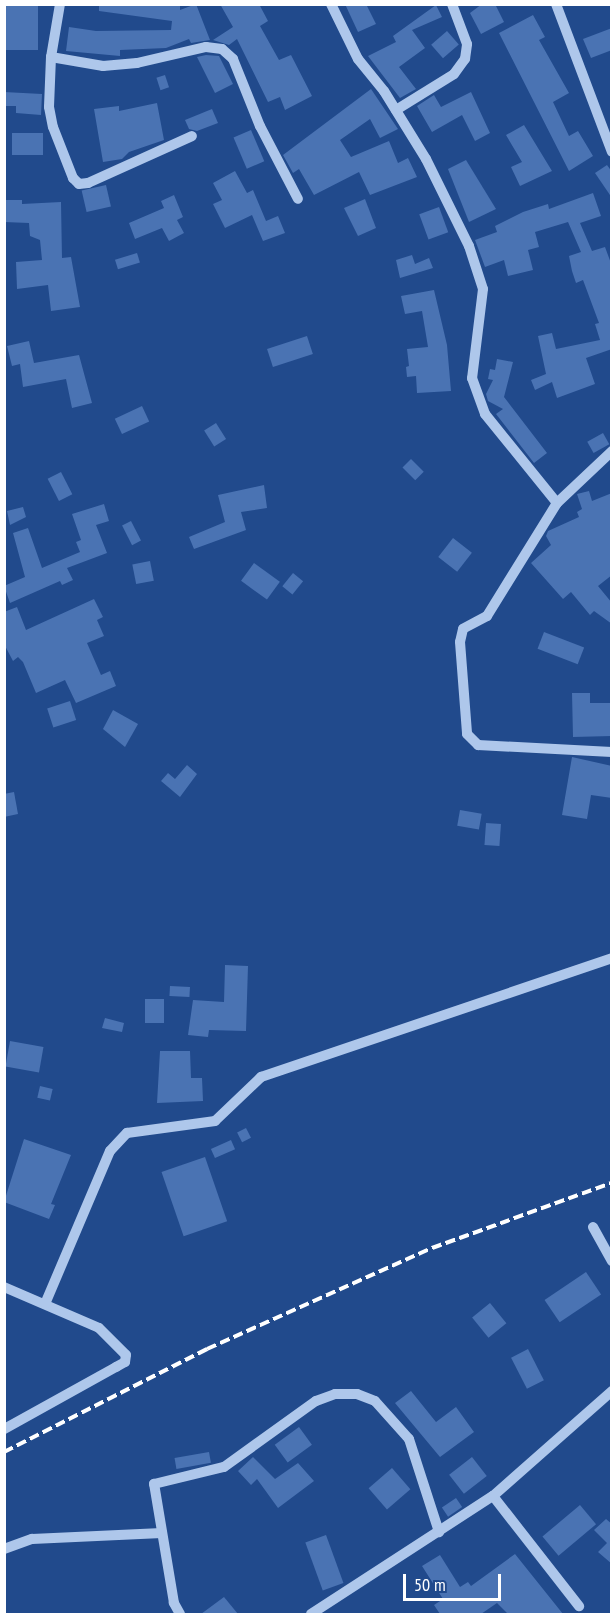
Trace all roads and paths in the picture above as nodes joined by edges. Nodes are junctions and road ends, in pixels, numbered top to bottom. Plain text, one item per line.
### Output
1 (60, 4) edge
2 (331, 4) edge
3 (452, 4) edge
4 (556, 4) edge
5 (51, 57) junction
6 (396, 110) junction
7 (192, 136) dead end
8 (612, 152) edge
9 (298, 199) dead end
10 (612, 451) edge
11 (557, 503) junction
12 (612, 752) edge
13 (612, 958) edge
14 (593, 1227) dead end
15 (612, 1262) edge
16 (4, 1287) edge
17 (45, 1304) junction
18 (612, 1391) edge
19 (4, 1429) edge
20 (493, 1496) junction
21 (439, 1532) junction
22 (162, 1533) junction
23 (4, 1549) edge
24 (579, 1606) dead end
25 (180, 1614) edge
26 (311, 1614) edge

1 - 5 street
2 - 6 street
3 - 6 street
4 - 8 street
5 - 7 street
5 - 9 street
6 - 11 street
10 - 11 street
11 - 12 street
13 - 17 street
14 - 15 street
16 - 17 street
17 - 19 street
18 - 20 street
20 - 21 street
20 - 24 street
21 - 22 street
21 - 26 street
22 - 23 street
22 - 25 street

